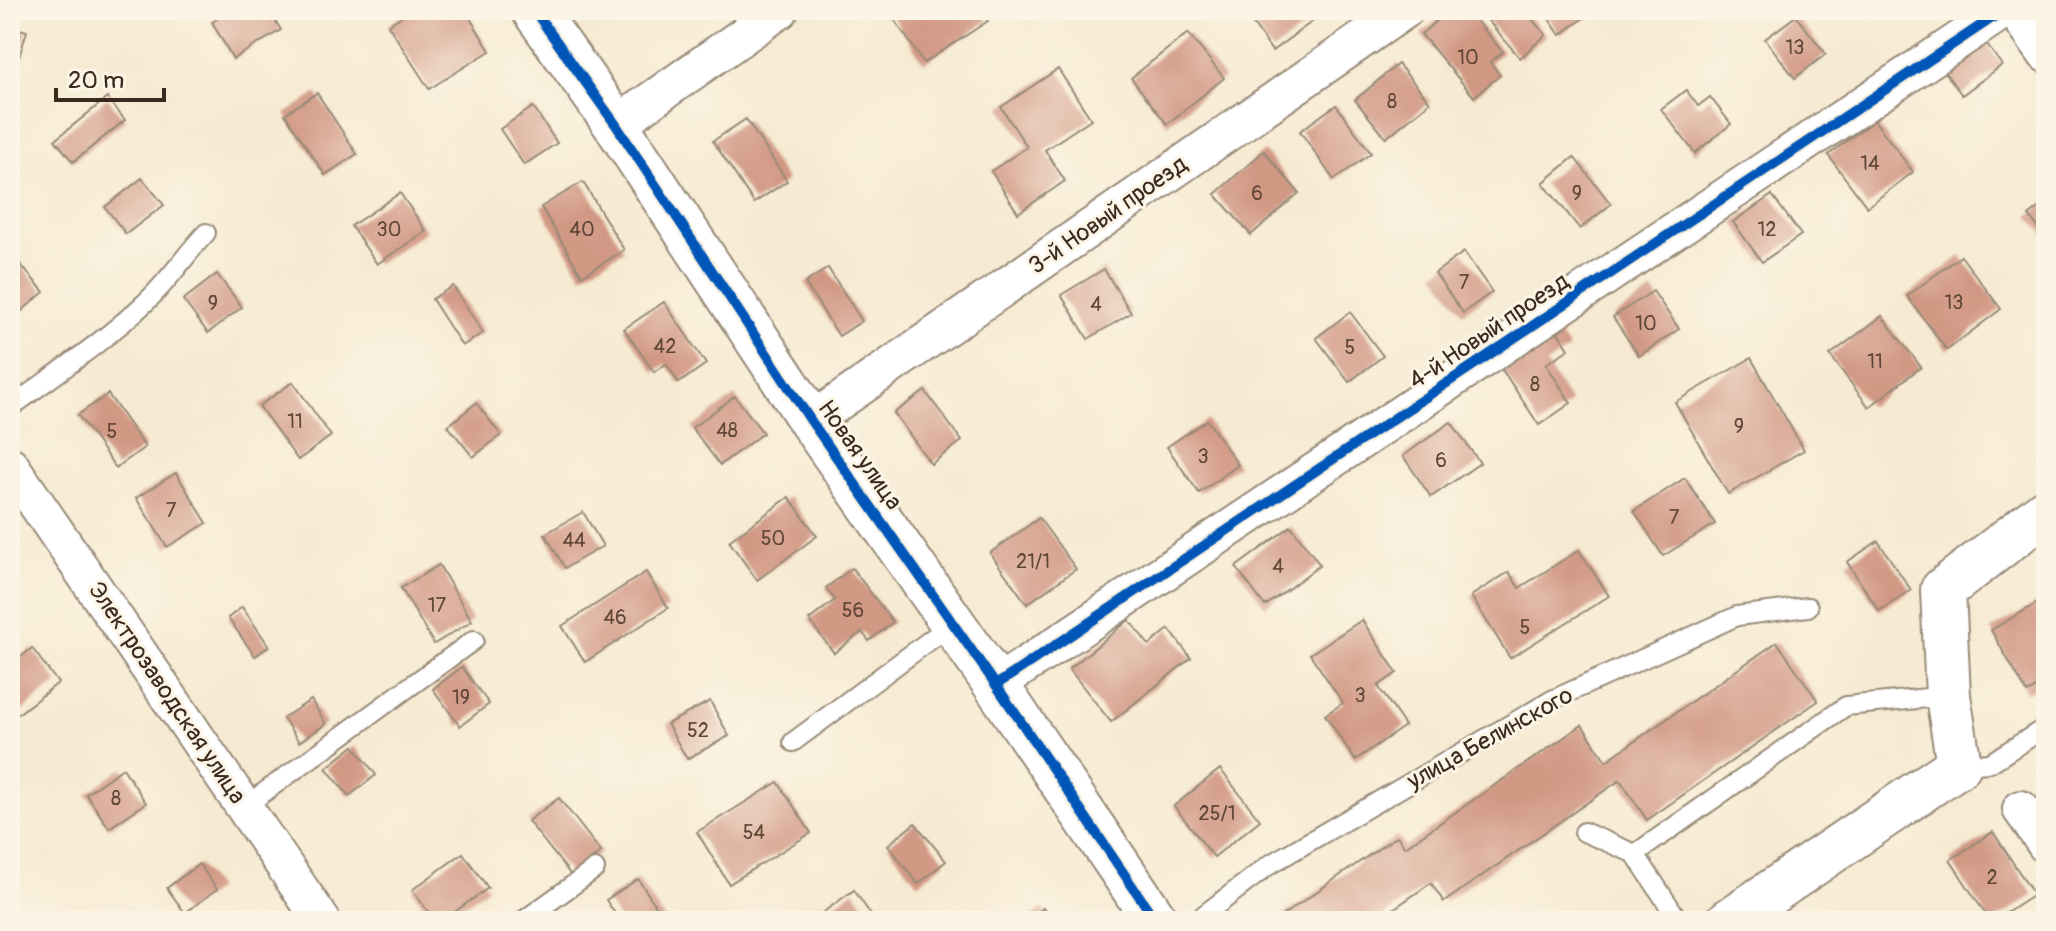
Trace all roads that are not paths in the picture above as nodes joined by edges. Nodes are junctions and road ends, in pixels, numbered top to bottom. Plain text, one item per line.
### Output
1 (534, 10) edge
2 (780, 10) edge
3 (1405, 10) edge
4 (2004, 10) edge
5 (2015, 10) edge
6 (2046, 54) edge
7 (616, 125) junction
8 (206, 233) dead end
9 (10, 408) edge
10 (811, 421) junction
11 (10, 465) edge
12 (2046, 511) edge
13 (1808, 607) dead end
14 (953, 623) junction
15 (474, 640) dead end
16 (996, 685) junction
17 (1948, 696) junction
18 (2046, 727) edge
19 (793, 742) dead end
20 (1959, 765) junction
21 (245, 806) junction
22 (2021, 809) dead end
23 (1584, 832) dead end
24 (2046, 845) edge
25 (1635, 854) junction
26 (595, 869) dead end
27 (322, 921) edge
28 (523, 921) edge
29 (1156, 921) edge
30 (1196, 921) edge
31 (1679, 921) edge
32 (1729, 921) edge

1 - 7 street, Новая улица
2 - 7 street
3 - 10 street, 3-й Новый проезд
4 - 16 street, 4-й Новый проезд
5 - 6 street
7 - 10 street, Новая улица
8 - 9 lane
10 - 14 street, Новая улица
11 - 21 street, Электрозаводская улица
12 - 17 street
13 - 30 lane, улица Белинского
14 - 16 street, Новая улица
14 - 19 lane
15 - 21 lane
16 - 29 street, Новая улица
17 - 20 street
17 - 25 lane
18 - 20 lane
20 - 32 street
21 - 27 street, Электрозаводская улица
22 - 24 street
23 - 25 lane
25 - 31 lane
26 - 28 lane

